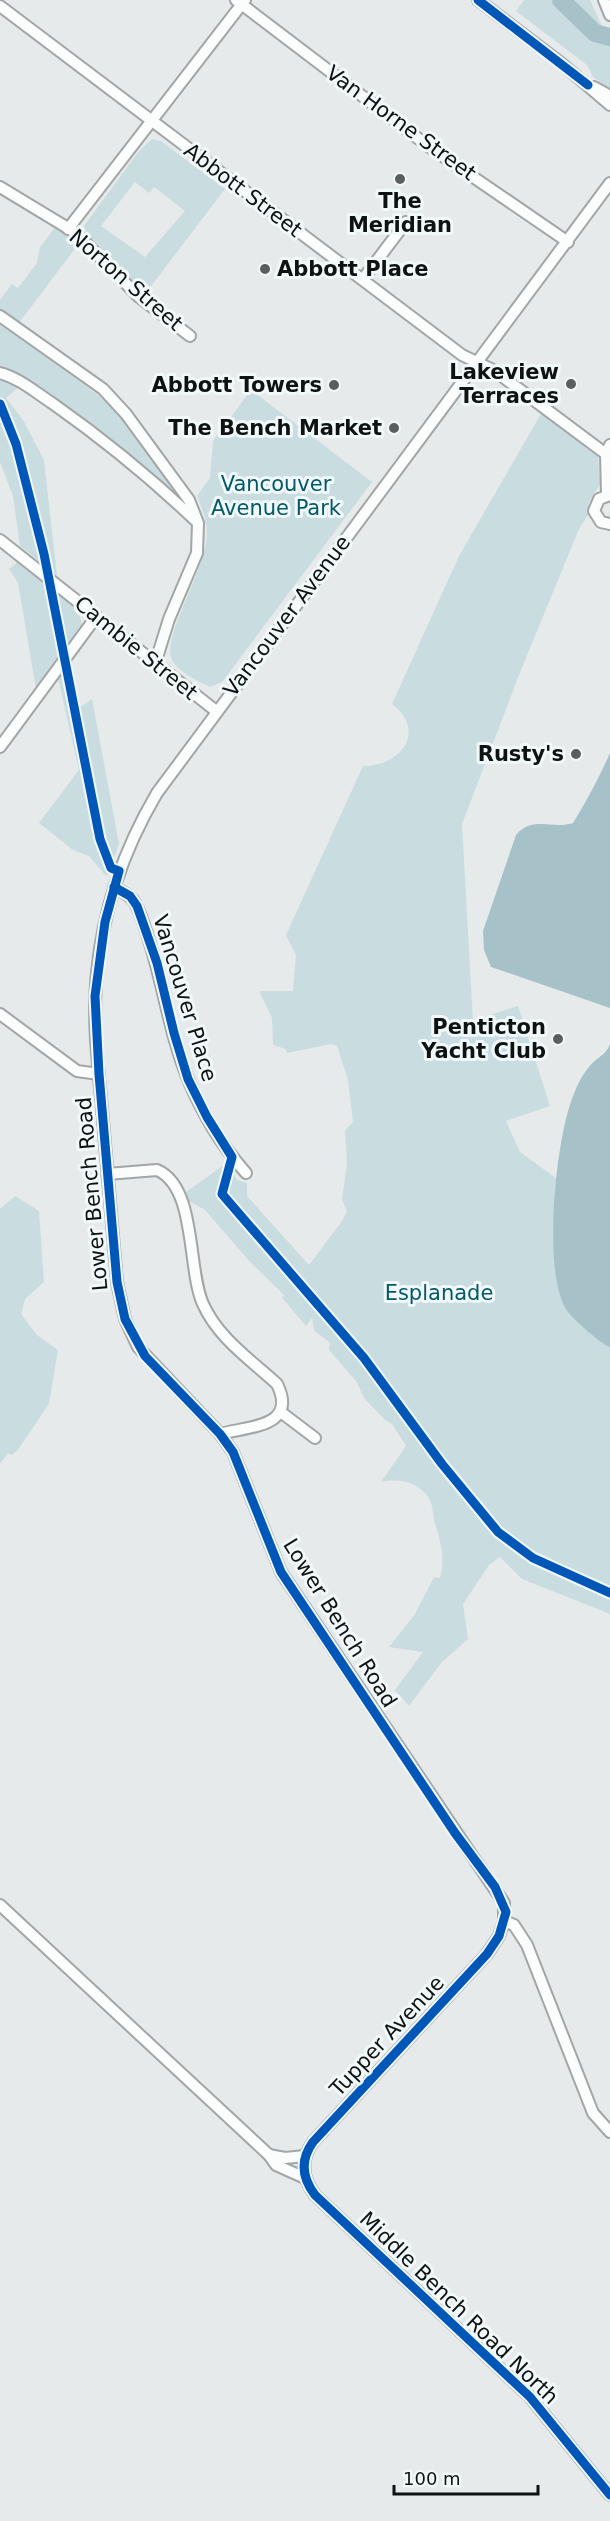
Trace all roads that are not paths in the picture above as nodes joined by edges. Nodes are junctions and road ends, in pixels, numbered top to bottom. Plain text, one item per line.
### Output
1 (478, 0) edge
2 (240, 1) edge
3 (0, 6) edge
4 (588, 85) junction
5 (610, 96) edge
6 (610, 105) edge
7 (151, 120) junction
8 (610, 183) edge
9 (0, 187) edge
10 (406, 222) dead end
11 (68, 229) junction
12 (568, 242) junction
13 (363, 279) junction
14 (0, 316) edge
15 (190, 336) dead end
16 (477, 363) junction
17 (0, 373) edge
18 (608, 450) edge
19 (609, 495) edge
20 (198, 523) junction
21 (610, 524) edge
22 (0, 540) edge
23 (96, 617) junction
24 (155, 664) junction
25 (216, 711) junction
26 (0, 747) edge
27 (114, 887) junction
28 (0, 1014) edge
29 (99, 1074) junction
30 (246, 1173) dead end
31 (107, 1174) junction
32 (282, 1413) junction
33 (220, 1434) junction
34 (315, 1438) dead end
35 (0, 1905) edge
36 (504, 1921) junction
37 (610, 2132) edge
38 (269, 2156) junction
39 (305, 2156) junction
40 (305, 2178) junction
41 (610, 2494) edge

1 - 4 street
2 - 7 street
2 - 12 street, Van Horne Street
3 - 7 street, Abbott Street
4 - 5 street
4 - 6 street
7 - 11 street
7 - 13 street, Abbott Street
8 - 12 street, Vancouver Avenue
9 - 11 street, Norton Street
10 - 13 street
11 - 15 street, Norton Street
12 - 16 street, Vancouver Avenue
13 - 16 street, Abbott Street
14 - 20 street
16 - 18 street, Abbott Street
16 - 25 street, Vancouver Avenue
17 - 20 street
18 - 19 street
19 - 21 street
20 - 24 street
22 - 23 street, Cambie Street
23 - 24 street, Cambie Street
23 - 26 street
24 - 25 street, Cambie Street
25 - 27 street, Vancouver Avenue
27 - 29 street, Lower Bench Road
27 - 30 street, Vancouver Place
28 - 29 street
29 - 31 street, Lower Bench Road
31 - 32 street
31 - 33 street, Lower Bench Road
32 - 33 street
32 - 34 street
33 - 36 street, Lower Bench Road
35 - 38 street, Middle Bench Road North
36 - 37 street
36 - 39 street, Tupper Avenue
38 - 39 street
38 - 40 street, Middle Bench Road North
39 - 40 street
40 - 41 street, Middle Bench Road North

